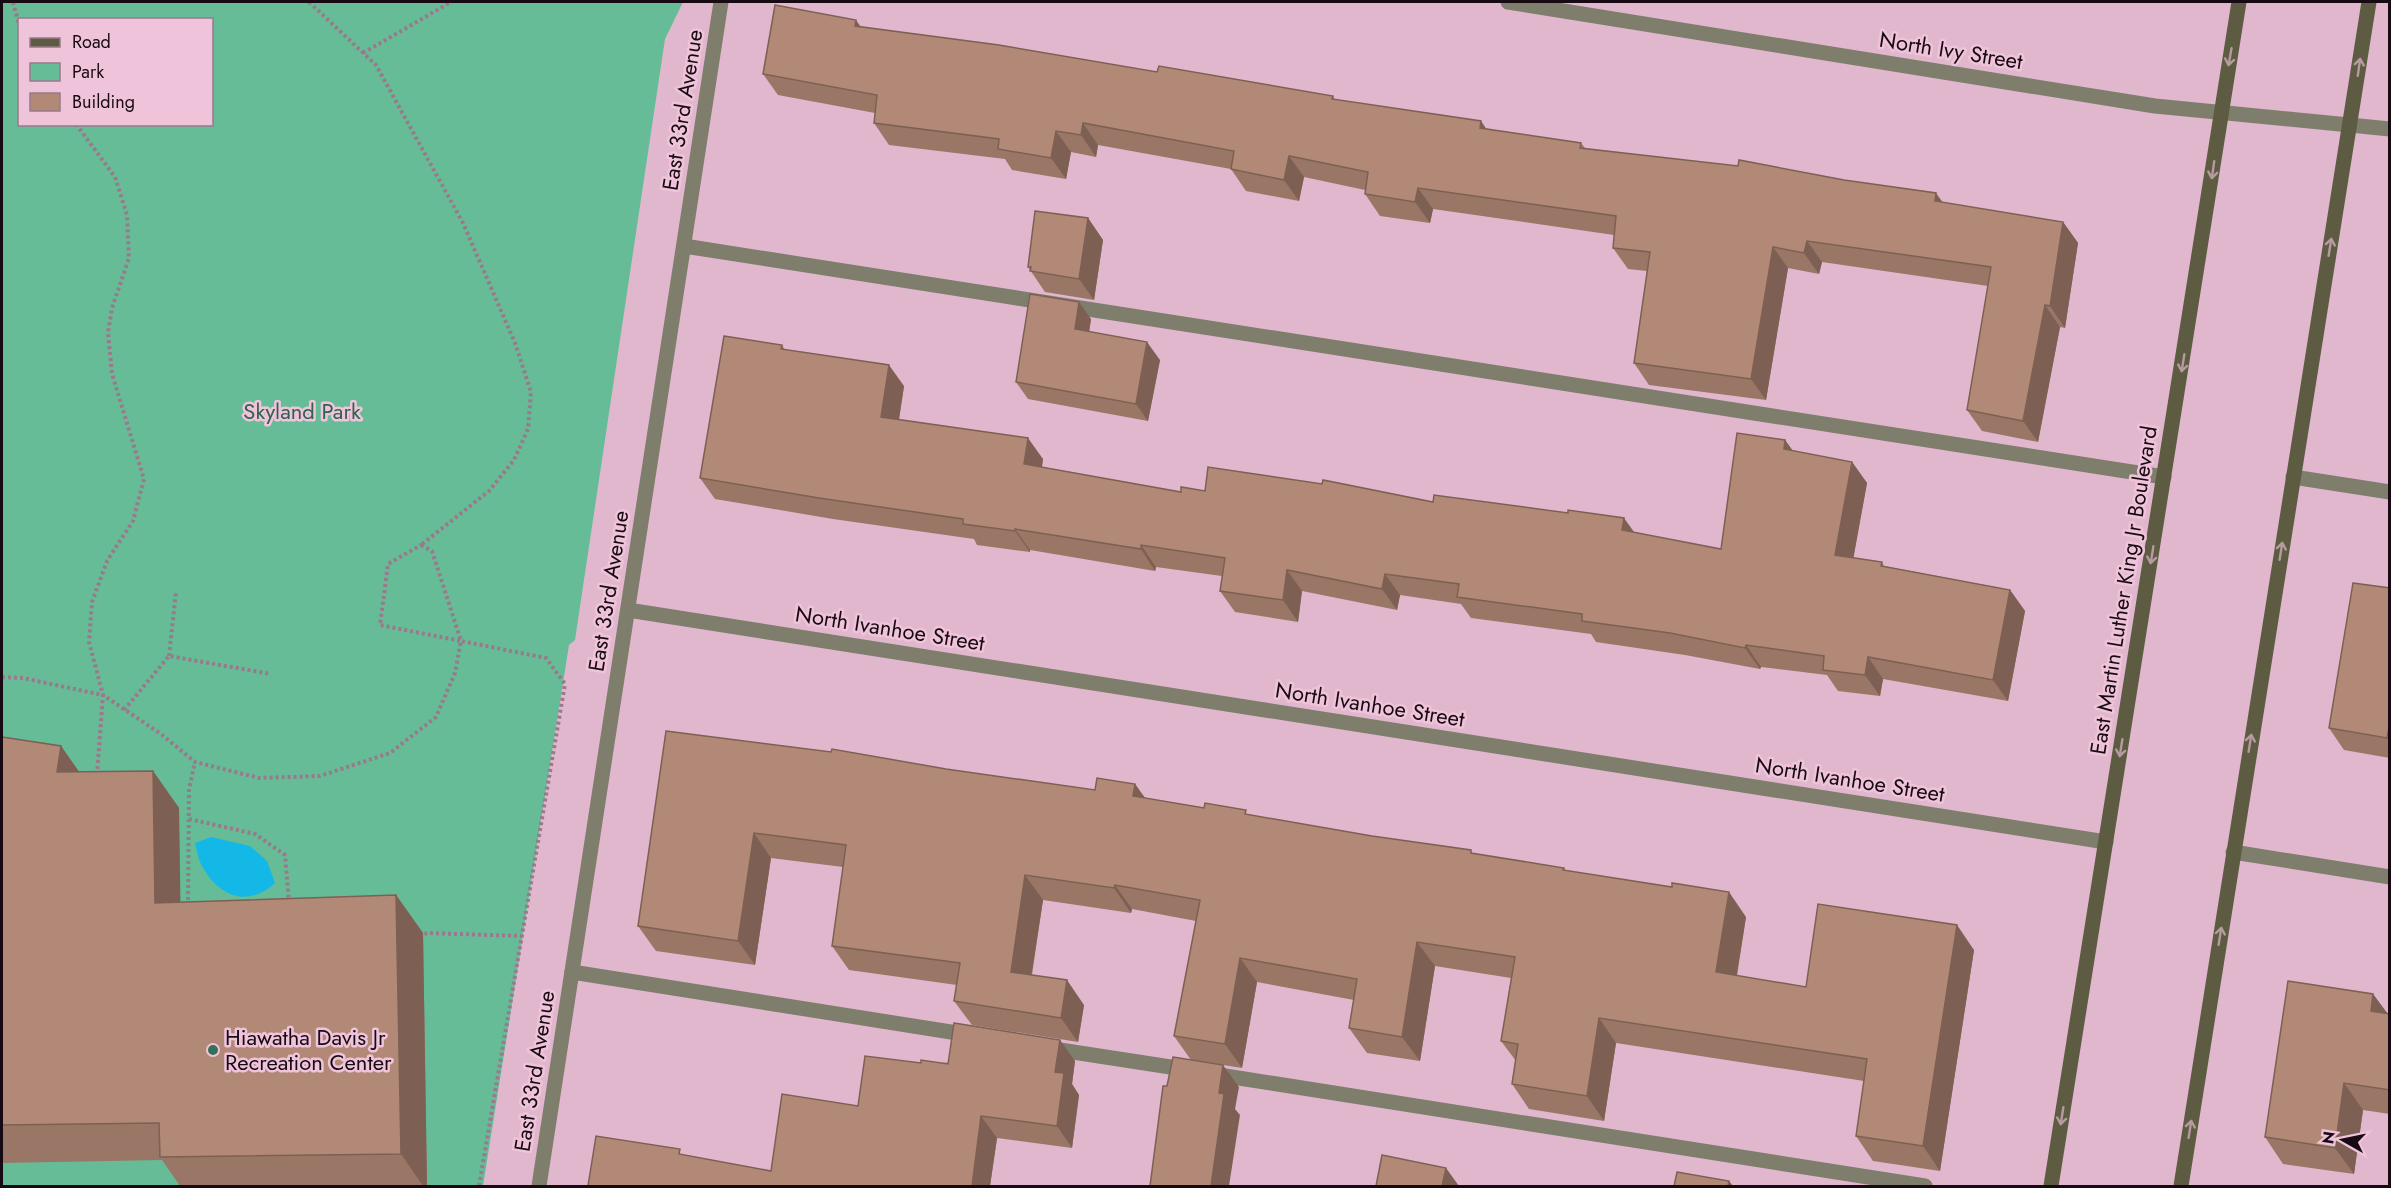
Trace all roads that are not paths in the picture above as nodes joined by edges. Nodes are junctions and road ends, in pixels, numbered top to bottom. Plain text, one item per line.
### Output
1 (721, 2) edge
2 (1508, 2) edge
3 (2239, 2) edge
4 (2369, 2) edge
5 (2221, 112) junction
6 (2350, 124) junction
7 (2390, 129) edge
8 (684, 246) junction
9 (2164, 477) junction
10 (2293, 477) junction
11 (2390, 492) edge
12 (628, 610) junction
13 (2106, 842) junction
14 (2233, 852) junction
15 (2390, 877) edge
16 (572, 972) junction
17 (984, 1037) edge
18 (1031, 1045) edge
19 (539, 1186) edge
20 (1924, 1186) edge
21 (2051, 1186) edge
22 (2181, 1186) edge

1 - 8 street, East 33rd Avenue
2 - 5 street, North Ivy Street
3 -> 5 main road, East Martin Luther King Jr Boulevard
6 -> 4 main road
5 - 6 street, North Ivy Street
5 -> 9 main road, East Martin Luther King Jr Boulevard
6 - 7 street, North Ivy Street
10 -> 6 main road
8 - 9 street
8 - 12 street, East 33rd Avenue
9 -> 13 main road, East Martin Luther King Jr Boulevard
10 - 11 street
14 -> 10 main road
12 - 13 street, North Ivanhoe Street
12 - 16 street, East 33rd Avenue
13 -> 21 main road, East Martin Luther King Jr Boulevard
14 - 15 street
22 -> 14 main road
16 - 17 street
16 - 19 street, East 33rd Avenue
18 - 20 street

